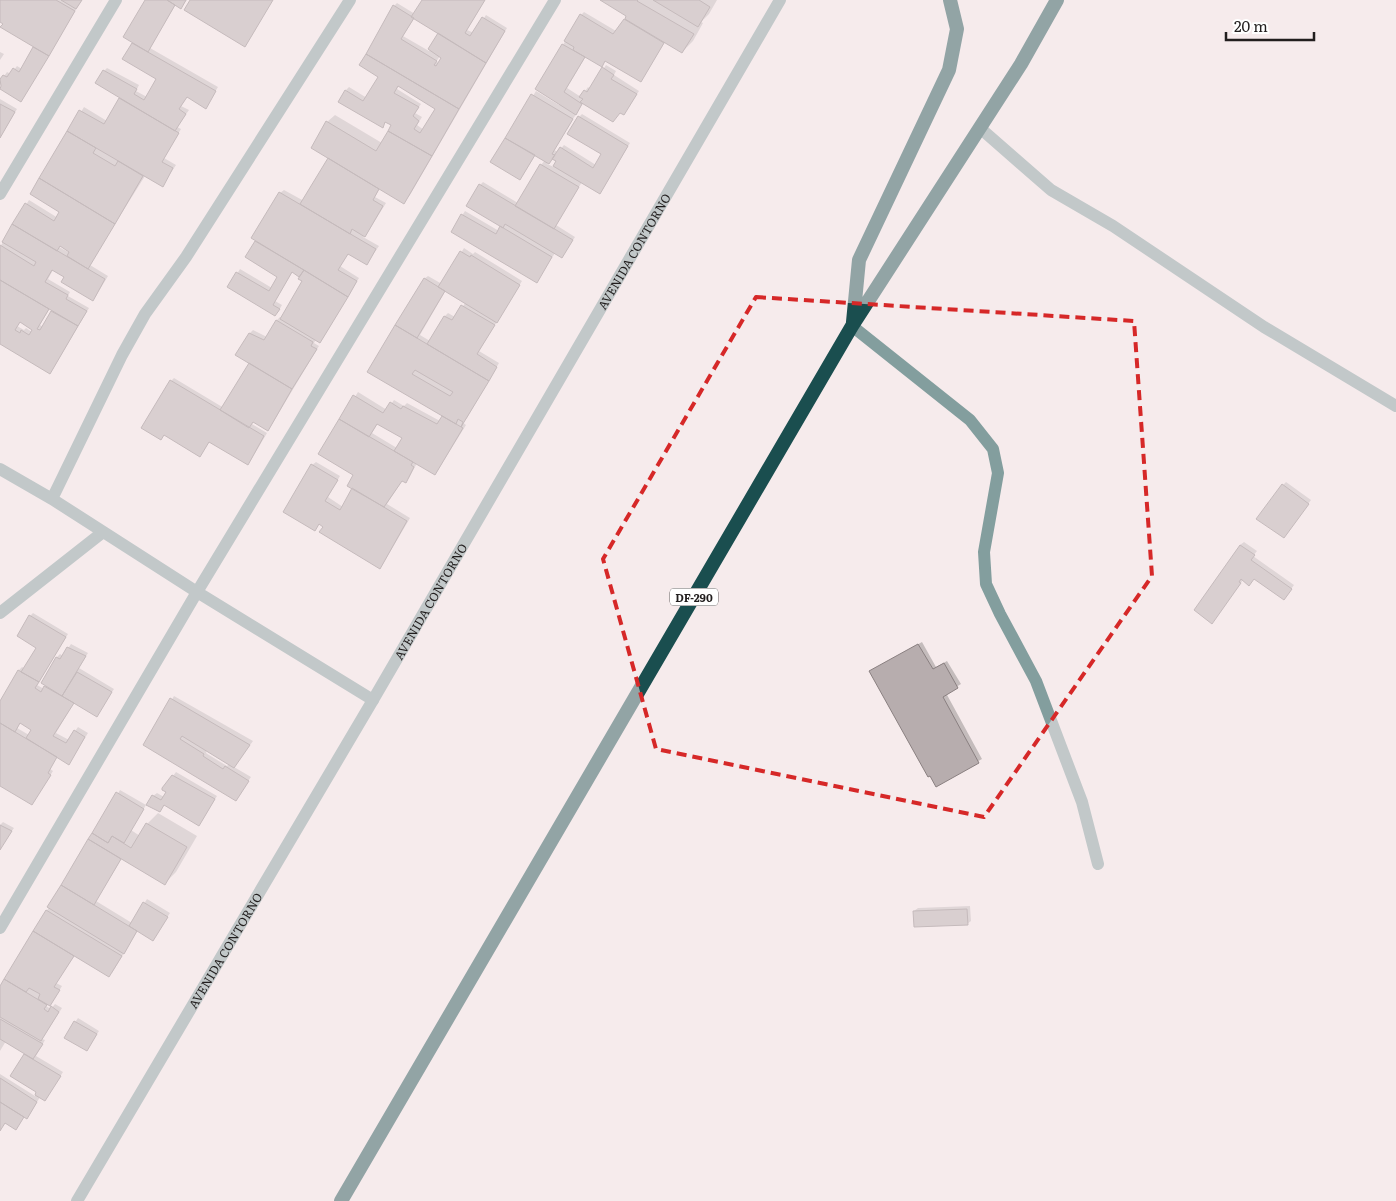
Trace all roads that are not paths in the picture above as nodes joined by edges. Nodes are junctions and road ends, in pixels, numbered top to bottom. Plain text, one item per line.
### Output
1 (116, 0) edge
2 (350, 0) edge
3 (554, 0) edge
4 (780, 0) edge
5 (950, 0) edge
6 (1057, 0) edge
7 (980, 128) junction
8 (0, 194) edge
9 (852, 326) junction
10 (1396, 406) edge
11 (0, 469) edge
12 (52, 499) junction
13 (103, 532) junction
14 (197, 592) junction
15 (0, 613) edge
16 (373, 700) junction
17 (1098, 864) dead end
18 (0, 928) edge
19 (77, 1201) edge
20 (341, 1201) edge

1 - 8 street
2 - 12 street
3 - 14 street
4 - 16 street, AVENIDA CONTORNO
5 - 9 highway
6 - 7 highway, DF-290
7 - 9 highway, DF-290
7 - 10 street
9 - 17 street
9 - 20 highway, DF-290
11 - 12 street
12 - 13 street
13 - 14 street
13 - 15 street
14 - 16 street
14 - 18 street
16 - 19 street, AVENIDA CONTORNO

